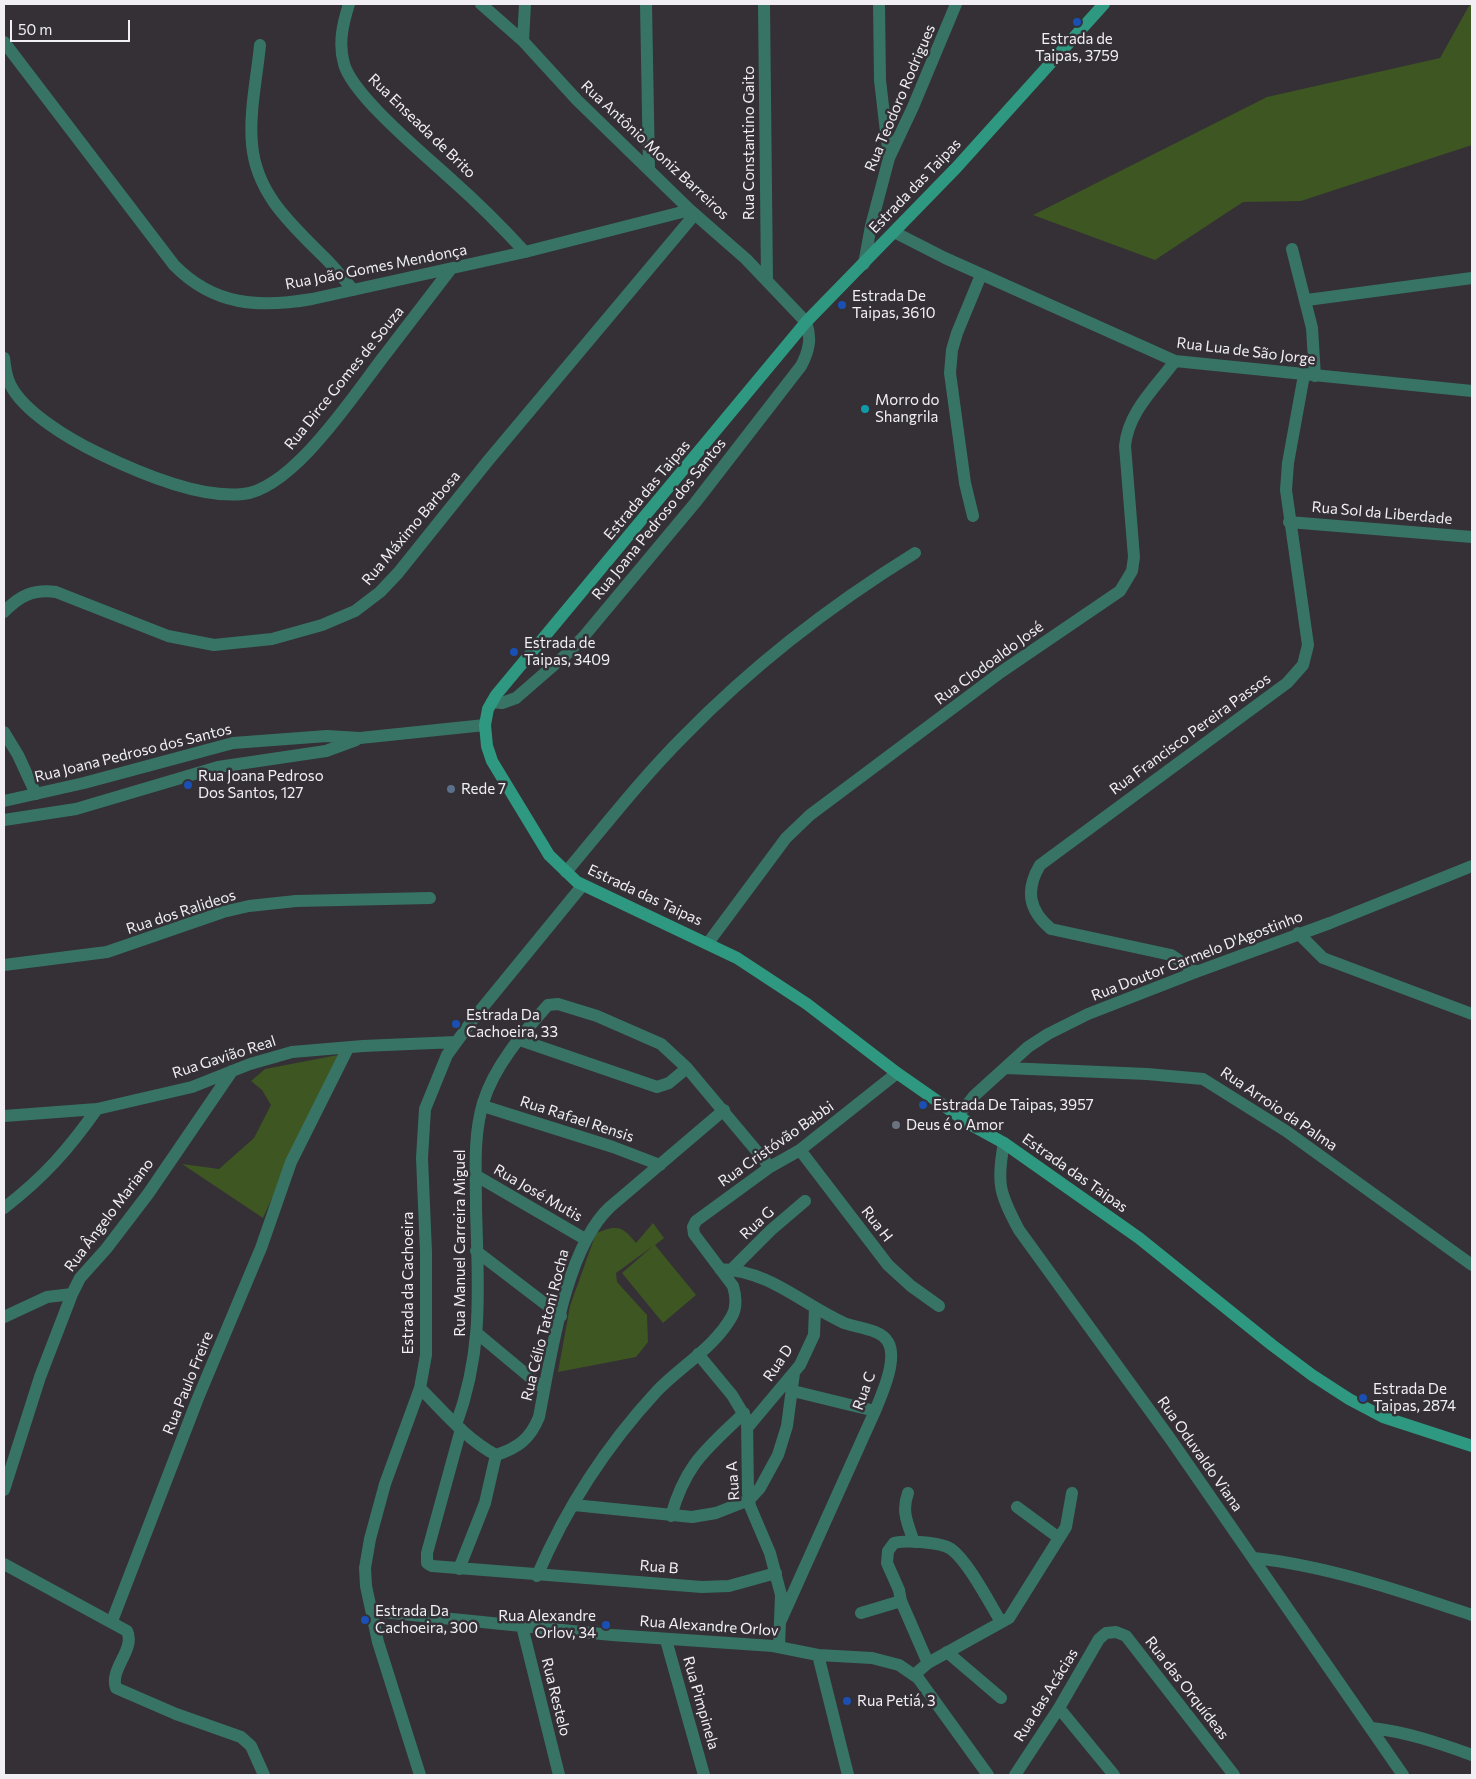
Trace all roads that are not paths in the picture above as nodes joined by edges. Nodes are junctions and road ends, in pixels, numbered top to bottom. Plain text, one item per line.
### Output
1 (349, 4) edge
2 (481, 4) edge
3 (525, 4) edge
4 (646, 4) edge
5 (764, 4) edge
6 (879, 4) edge
7 (956, 4) edge
8 (1100, 6) edge
9 (4, 42) edge
10 (523, 42) junction
11 (260, 45) dead end
12 (889, 158) junction
13 (649, 168) junction
14 (692, 212) junction
15 (894, 232) junction
16 (1292, 249) dead end
17 (525, 252) junction
18 (864, 264) junction
19 (450, 270) junction
20 (981, 275) junction
21 (1472, 278) edge
22 (767, 281) junction
23 (353, 290) junction
24 (1307, 300) junction
25 (806, 322) junction
26 (4, 358) edge
27 (1175, 361) junction
28 (1310, 376) junction
29 (1472, 391) edge
30 (973, 516) dead end
31 (1289, 522) junction
32 (1472, 537) edge
33 (915, 553) dead end
34 (4, 612) edge
35 (492, 702) junction
36 (484, 725) junction
37 (4, 732) edge
38 (360, 738) junction
39 (36, 794) junction
40 (4, 801) edge
41 (4, 820) edge
42 (1472, 866) edge
43 (566, 872) junction
44 (582, 886) junction
45 (430, 898) dead end
46 (1298, 933) junction
47 (708, 943) junction
48 (4, 965) edge
49 (1196, 972) junction
50 (1472, 1014) edge
51 (520, 1040) junction
52 (456, 1042) junction
53 (348, 1048) junction
54 (687, 1068) junction
55 (1006, 1068) junction
56 (232, 1071) junction
57 (898, 1073) junction
58 (483, 1106) junction
59 (98, 1109) junction
60 (724, 1110) junction
61 (4, 1116) edge
62 (958, 1116) junction
63 (1004, 1143) junction
64 (800, 1150) junction
65 (660, 1165) junction
66 (770, 1167) junction
67 (474, 1175) junction
68 (805, 1201) dead end
69 (4, 1208) edge
70 (585, 1239) junction
71 (476, 1250) junction
72 (1472, 1265) edge
73 (726, 1269) junction
74 (72, 1294) junction
75 (939, 1306) dead end
76 (815, 1308) junction
77 (561, 1316) junction
78 (4, 1317) edge
79 (478, 1334) junction
80 (698, 1354) junction
81 (794, 1373) junction
82 (420, 1388) junction
83 (544, 1389) junction
84 (793, 1391) junction
85 (875, 1411) junction
86 (744, 1413) junction
87 (458, 1427) junction
88 (748, 1428) junction
89 (1472, 1446) edge
90 (496, 1455) junction
91 (4, 1490) edge
92 (908, 1493) dead end
93 (1072, 1493) dead end
94 (749, 1500) junction
95 (574, 1505) junction
96 (1017, 1507) dead end
97 (671, 1516) junction
98 (1060, 1538) junction
99 (914, 1542) junction
100 (1254, 1558) junction
101 (4, 1564) edge
102 (459, 1569) junction
103 (776, 1573) junction
104 (537, 1576) junction
105 (901, 1601) junction
106 (372, 1611) junction
107 (860, 1613) dead end
108 (1472, 1614) edge
109 (780, 1620) junction
110 (112, 1621) junction
111 (1001, 1622) junction
112 (522, 1626) junction
113 (1106, 1633) joint
114 (666, 1640) junction
115 (779, 1647) junction
116 (947, 1652) junction
117 (818, 1656) junction
118 (928, 1663) junction
119 (914, 1675) junction
120 (1001, 1698) dead end
121 (1059, 1708) junction
122 (1372, 1728) junction
123 (1472, 1755) edge
124 (264, 1775) edge
125 (420, 1775) edge
126 (559, 1775) edge
127 (704, 1775) edge
128 (848, 1775) edge
129 (988, 1775) edge
130 (1015, 1775) edge
131 (1114, 1775) edge
132 (1234, 1775) edge
133 (1403, 1775) edge

1 - 17 street, Rua Enseada de Brito
2 - 10 street, Rua Antônio Moniz Barreiros
3 - 10 street
4 - 13 street
5 - 22 street, Rua Constantino Gaito
6 - 12 street
7 - 12 street, Rua Teodoro Rodrigues
8 - 15 main road, Estrada das Taipas
9 - 23 street, Rua João Gomes Mendonça
10 - 13 street, Rua Antônio Moniz Barreiros
11 - 23 street
12 - 18 street, Rua Teodoro Rodrigues
13 - 14 street, Rua Antônio Moniz Barreiros
14 - 17 street, Rua João Gomes Mendonça
14 - 22 street, Rua Antônio Moniz Barreiros
14 - 34 street, Rua Máximo Barbosa
15 - 18 main road, Estrada das Taipas
15 - 20 street, Rua Lua de São Jorge
16 - 24 street, Rua Francisco Pereira Passos
17 - 19 street, Rua João Gomes Mendonça
18 - 25 main road, Estrada das Taipas
19 - 23 street, Rua João Gomes Mendonça
19 - 26 street, Rua Dirce Gomes de Souza
20 - 27 street, Rua Lua de São Jorge
20 - 30 street
21 - 24 street
22 - 25 street, Rua Antônio Moniz Barreiros
24 - 28 street, Rua Francisco Pereira Passos
25 - 35 main road, Estrada das Taipas
25 - 35 street, Rua Joana Pedroso dos Santos
27 - 28 street, Rua Lua de São Jorge
27 - 47 street, Rua Clodoaldo José
28 - 29 street, Rua Lua de São Jorge
28 - 31 street, Rua Francisco Pereira Passos
31 - 32 street, Rua Sol da Liberdade
31 - 49 street, Rua Francisco Pereira Passos
33 - 43 street
35 - 36 main road, Estrada das Taipas
36 - 38 street, Rua Joana Pedroso dos Santos
36 - 43 main road, Estrada das Taipas
37 - 39 street
38 - 39 street, Rua Joana Pedroso dos Santos
38 - 41 street, Rua Joana Pedroso dos Santos
39 - 40 street, Rua Joana Pedroso dos Santos
42 - 46 street, Rua Doutor Carmelo D'Agostinho
43 - 44 main road, Estrada das Taipas
44 - 47 main road, Estrada das Taipas
44 - 52 street, Estrada da Cachoeira
45 - 48 street, Rua dos Ralideos
46 - 49 street, Rua Doutor Carmelo D'Agostinho
46 - 50 street
47 - 57 main road, Estrada das Taipas
49 - 55 street, Rua Doutor Carmelo D'Agostinho
51 - 54 street
51 - 54 street, Rua Manuel Carreira Miguel
51 - 58 street, Rua Manuel Carreira Miguel
52 - 53 street, Rua Gavião Real
52 - 82 street, Estrada da Cachoeira
53 - 56 street, Rua Gavião Real
53 - 110 street, Rua Paulo Freire
54 - 60 street, Rua Manuel Carreira Miguel
55 - 62 street, Rua Doutor Carmelo D'Agostinho
55 - 72 street, Rua Arroio da Palma
56 - 59 street, Rua Gavião Real
56 - 74 street, Rua Ângelo Mariano
57 - 62 main road, Estrada das Taipas
57 - 64 street, Rua Cristóvão Babbi
58 - 65 street, Rua Rafael Rensis
58 - 67 street, Rua Manuel Carreira Miguel
59 - 61 street, Rua Gavião Real
59 - 69 street
60 - 65 street, Rua Célio Tatoni Rocha
60 - 66 street, Rua Manuel Carreira Miguel
62 - 63 main road, Estrada das Taipas
63 - 89 main road, Estrada das Taipas
63 - 100 street, Rua Oduvaldo Viana
64 - 66 street, Rua Cristóvão Babbi
64 - 75 street, Rua H
65 - 70 street, Rua Célio Tatoni Rocha
66 - 73 street, Rua Cristóvão Babbi
67 - 70 street, Rua José Mutis
67 - 71 street, Rua Manuel Carreira Miguel
68 - 73 street, Rua G
70 - 77 street, Rua Célio Tatoni Rocha
71 - 77 street
71 - 79 street, Rua Manuel Carreira Miguel
73 - 76 street, Rua C
73 - 80 street
74 - 78 street, Rua Ângelo Mariano
74 - 91 street
76 - 81 street, Rua D
76 - 85 street, Rua C
77 - 83 street, Rua Célio Tatoni Rocha
79 - 83 street
79 - 87 street, Rua Manuel Carreira Miguel
80 - 86 street, Rua A
80 - 95 street
81 - 84 street
81 - 88 street, Rua D
82 - 87 street
82 - 106 street, Estrada da Cachoeira
83 - 90 street, Rua Célio Tatoni Rocha
84 - 85 street
84 - 94 street
85 - 109 street, Rua C
86 - 88 street, Rua A
86 - 97 street
87 - 90 street
87 - 102 street, Rua Manuel Carreira Miguel
88 - 94 street, Rua A
90 - 102 street
92 - 99 street
93 - 98 street
94 - 97 street
94 - 103 street, Rua A
95 - 97 street
95 - 104 street
96 - 98 street
98 - 111 street
99 - 105 street
99 - 111 street
100 - 108 street
100 - 122 street, Rua Oduvaldo Viana
101 - 110 street
102 - 104 street, Rua B
103 - 104 street, Rua B
103 - 109 street, Rua A
105 - 107 street
105 - 118 street
106 - 112 street, Rua Alexandre Orlov
106 - 125 street, Estrada da Cachoeira
109 - 115 street, Rua A
110 - 124 street
111 - 116 street
112 - 114 street, Rua Alexandre Orlov
112 - 126 street, Rua Restelo
113 - 121 street, Rua das Acácias
113 - 132 street, Rua das Orquídeas
114 - 115 street, Rua Alexandre Orlov
114 - 127 street, Rua Pimpinela
115 - 117 street, Rua Alexandre Orlov
116 - 118 street
116 - 120 street
117 - 119 street, Rua Alexandre Orlov
117 - 128 street
118 - 119 street
119 - 129 street, Rua Alexandre Orlov
121 - 130 street, Rua das Acácias
121 - 131 street
122 - 123 street
122 - 133 street, Rua Oduvaldo Viana

